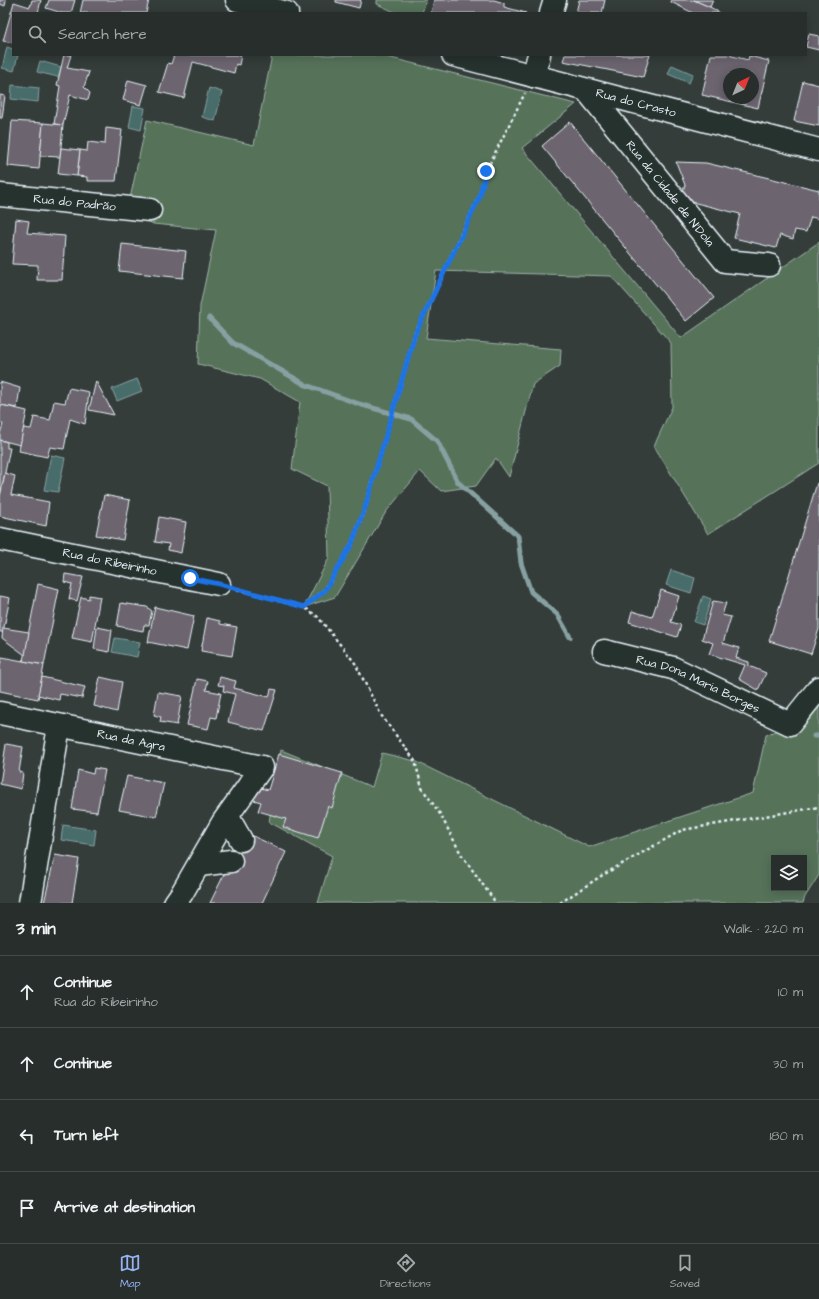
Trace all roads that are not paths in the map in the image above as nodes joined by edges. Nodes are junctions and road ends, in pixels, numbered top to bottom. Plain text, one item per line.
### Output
1 (237, 0) edge
2 (555, 0) edge
3 (283, 12) edge
4 (551, 12) edge
5 (457, 56) edge
6 (539, 56) edge
7 (533, 76) junction
8 (587, 91) junction
9 (819, 150) edge
10 (0, 195) edge
11 (150, 210) dead end
12 (769, 264) dead end
13 (0, 539) edge
14 (219, 584) road end
15 (604, 651) dead end
16 (819, 688) edge
17 (0, 713) edge
18 (59, 726) junction
19 (228, 817) junction
20 (241, 840) dead end
21 (231, 862) dead end
22 (199, 865) junction
23 (30, 903) edge
24 (175, 903) edge

1 - 3 street
2 - 4 street
5 - 7 street, Rua do Crasto
6 - 7 street
7 - 8 street, Rua do Crasto
8 - 9 street, Rua do Crasto
8 - 12 street, Rua da Cidade de N'Dola
10 - 11 street, Rua do Padrão
13 - 14 street, Rua do Ribeirinho
15 - 16 street, Rua Dona Maria Borges
17 - 18 street, Rua da Agra
18 - 19 street, Rua da Agra
18 - 23 street
19 - 20 street
19 - 22 street
21 - 22 street
22 - 24 street

